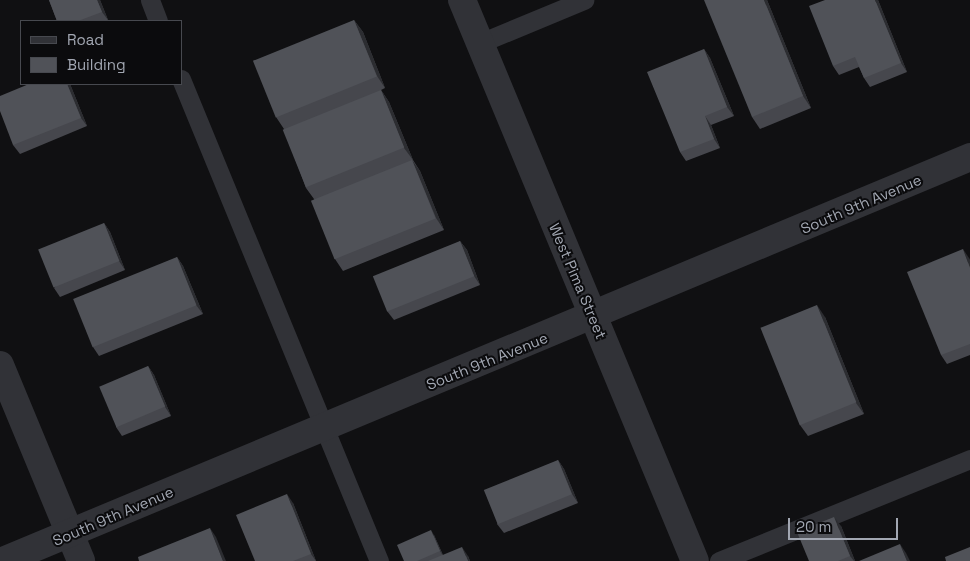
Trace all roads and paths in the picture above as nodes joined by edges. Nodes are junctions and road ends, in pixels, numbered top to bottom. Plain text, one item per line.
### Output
1 (150, 0) edge
2 (462, 0) edge
3 (584, 0) edge
4 (158, 20) edge
5 (480, 43) junction
6 (182, 81) edge
7 (970, 157) edge
8 (593, 318) junction
9 (0, 365) edge
10 (322, 428) junction
11 (970, 459) edge
12 (70, 535) junction
13 (3, 561) edge
14 (81, 561) edge
15 (378, 561) edge
16 (695, 561) edge
17 (719, 561) edge

1 - 4 lane
2 - 5 street, West Pima Street
3 - 5 lane
5 - 8 street, West Pima Street
6 - 10 lane
7 - 8 street, South 9th Avenue
8 - 10 street, South 9th Avenue
8 - 16 street, West Pima Street
9 - 12 street
10 - 12 street, South 9th Avenue
10 - 15 lane
11 - 17 lane
12 - 13 street, South 9th Avenue
12 - 14 street

